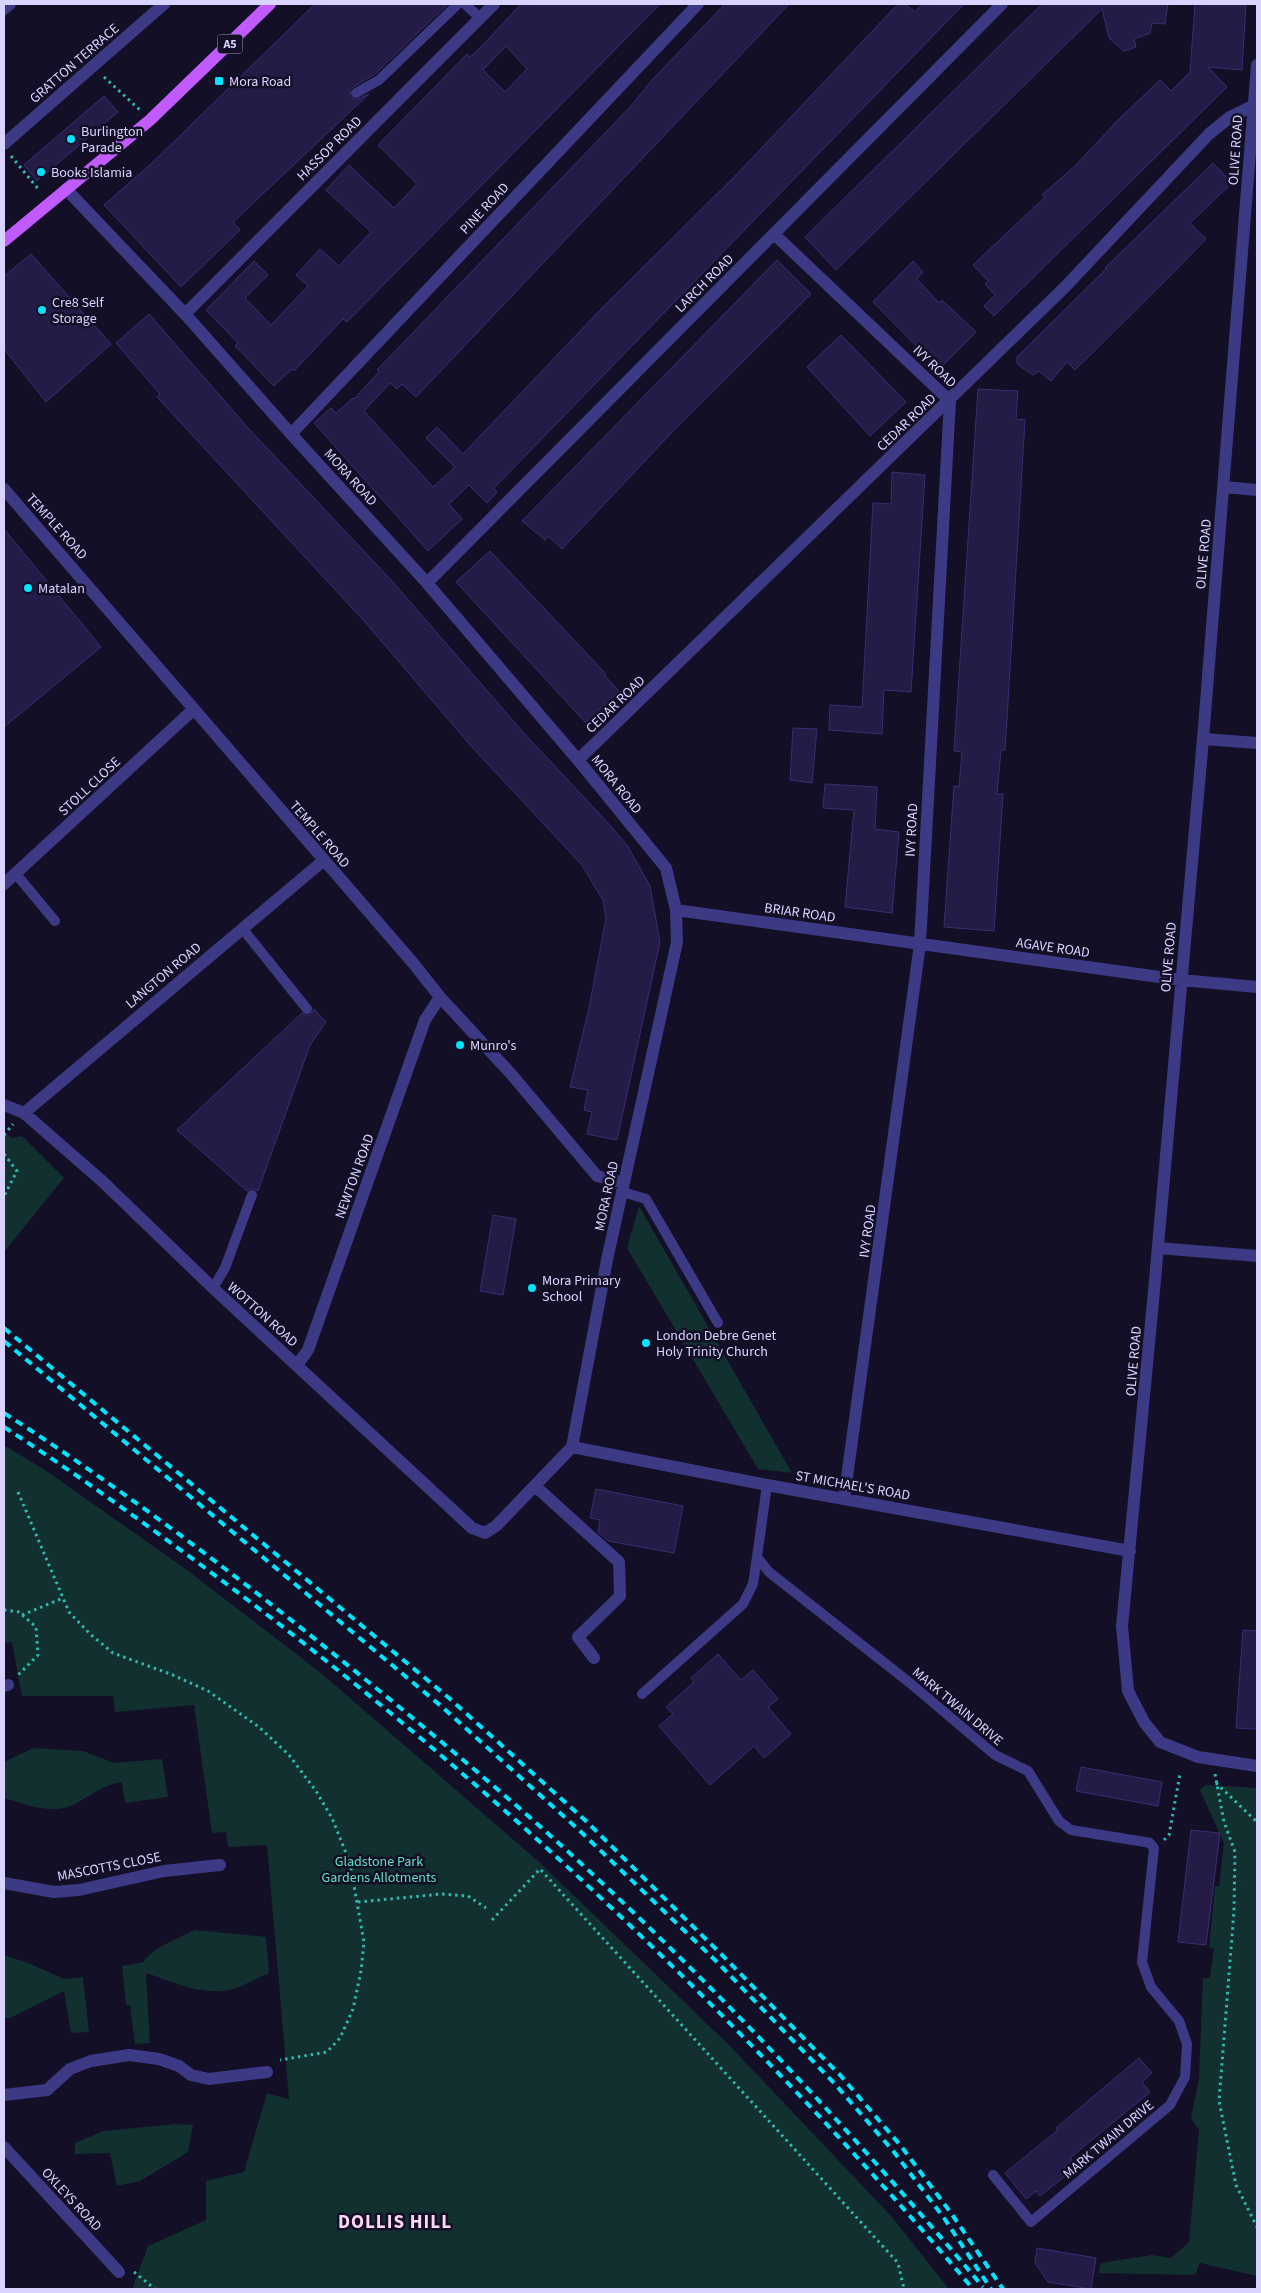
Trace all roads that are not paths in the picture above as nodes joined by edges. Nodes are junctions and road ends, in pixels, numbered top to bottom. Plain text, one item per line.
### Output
1 (10, 4) edge
2 (164, 4) edge
3 (270, 4) edge
4 (458, 4) edge
5 (465, 4) edge
6 (494, 4) edge
7 (698, 4) edge
8 (1002, 4) edge
9 (4, 9) edge
10 (480, 18) junction
11 (1257, 65) edge
12 (356, 94) dead end
13 (1253, 106) junction
14 (6, 149) edge
15 (66, 190) junction
16 (774, 234) junction
17 (1251, 236) edge
18 (4, 241) edge
19 (185, 314) junction
20 (950, 401) junction
21 (291, 434) junction
22 (1224, 487) junction
23 (4, 489) edge
24 (1257, 490) edge
25 (427, 583) junction
26 (194, 709) junction
27 (1203, 739) junction
28 (1257, 743) edge
29 (578, 760) junction
30 (324, 861) junction
31 (16, 874) junction
32 (4, 884) edge
33 (676, 910) junction
34 (54, 921) dead end
35 (242, 928) junction
36 (920, 944) junction
37 (1182, 980) junction
38 (1257, 987) edge
39 (440, 997) junction
40 (307, 1009) dead end
41 (4, 1105) edge
42 (24, 1113) junction
43 (623, 1188) junction
44 (252, 1195) dead end
45 (1158, 1248) junction
46 (1257, 1256) edge
47 (213, 1288) junction
48 (718, 1323) dead end
49 (297, 1366) junction
50 (572, 1447) junction
51 (768, 1485) junction
52 (534, 1486) junction
53 (844, 1499) junction
54 (1130, 1551) junction
55 (757, 1558) junction
56 (594, 1658) dead end
57 (642, 1694) dead end
58 (1257, 1766) edge
59 (220, 1865) dead end
60 (4, 1883) edge
61 (267, 2072) dead end
62 (4, 2095) edge
63 (4, 2147) edge
64 (992, 2176) dead end
65 (119, 2272) road end

1 - 9 street
2 - 14 street, GRATTON TERRACE
3 - 15 main road, A5
4 - 12 lane
5 - 10 lane
6 - 10 street, HASSOP ROAD
7 - 21 street, PINE ROAD
8 - 16 street, LARCH ROAD
10 - 19 street, HASSOP ROAD
11 - 13 street, OLIVE ROAD
13 - 17 street, OLIVE ROAD
13 - 20 street, CEDAR ROAD
15 - 18 main road, A5
15 - 19 street, MORA ROAD
16 - 20 street, IVY ROAD
16 - 25 street, LARCH ROAD
17 - 22 street, OLIVE ROAD
19 - 21 street, MORA ROAD
20 - 29 street, CEDAR ROAD
20 - 36 street, IVY ROAD
21 - 25 street, MORA ROAD
22 - 24 street
22 - 27 street, OLIVE ROAD
23 - 26 street, TEMPLE ROAD
25 - 29 street, MORA ROAD
26 - 30 street, TEMPLE ROAD
26 - 31 street, STOLL CLOSE
27 - 28 street
27 - 37 street, OLIVE ROAD
29 - 33 street, MORA ROAD
30 - 35 street, LANGTON ROAD
30 - 39 street, TEMPLE ROAD
31 - 32 street, STOLL CLOSE
31 - 34 lane
33 - 36 street, BRIAR ROAD
33 - 43 street, MORA ROAD
35 - 40 lane
35 - 42 street, LANGTON ROAD
36 - 37 street, AGAVE ROAD
36 - 53 street, IVY ROAD
37 - 38 street, AGAVE ROAD
37 - 45 street, OLIVE ROAD
39 - 43 street, TEMPLE ROAD
39 - 49 street, NEWTON ROAD
41 - 42 street, WOTTON ROAD
42 - 47 street, WOTTON ROAD
43 - 48 lane
43 - 50 street, MORA ROAD
44 - 47 lane
45 - 46 street
45 - 54 street, OLIVE ROAD
47 - 49 street, WOTTON ROAD
49 - 52 street, WOTTON ROAD
50 - 51 street, ST MICHAEL'S ROAD
50 - 52 street
51 - 53 street, ST MICHAEL'S ROAD
51 - 55 lane
52 - 56 street
53 - 54 street, ST MICHAEL'S ROAD
54 - 58 street, OLIVE ROAD
55 - 57 lane
55 - 64 lane, MARK TWAIN DRIVE
59 - 60 street, MASCOTTS CLOSE
61 - 62 street
63 - 65 street, OXLEYS ROAD

